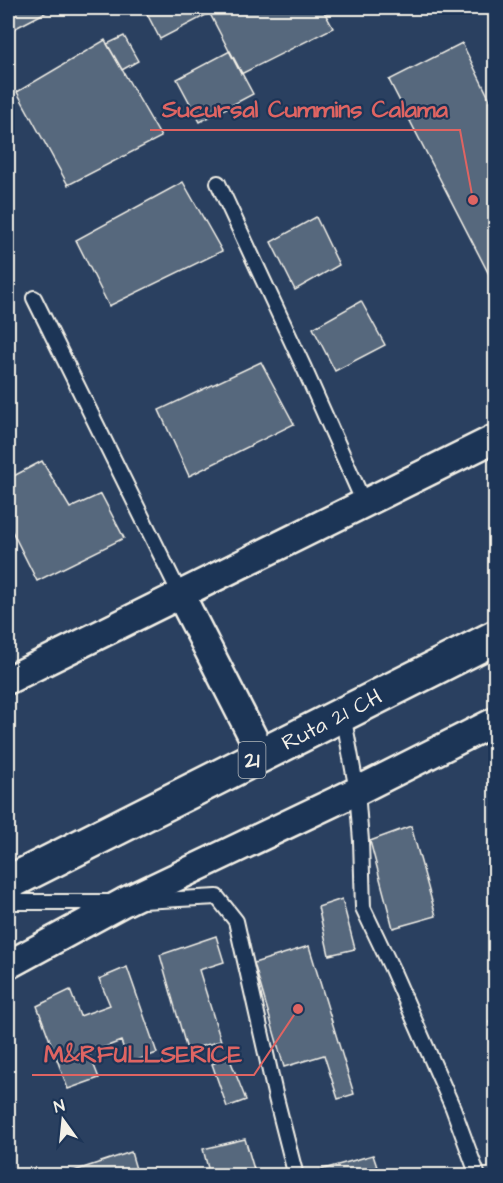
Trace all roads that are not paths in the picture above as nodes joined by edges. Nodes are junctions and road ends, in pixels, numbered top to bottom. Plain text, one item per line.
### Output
1 (218, 183) dead end
2 (34, 298) dead end
3 (495, 438) edge
4 (364, 503) junction
5 (180, 594) junction
6 (495, 637) edge
7 (8, 680) edge
8 (343, 714) junction
9 (495, 721) edge
10 (262, 755) junction
11 (357, 791) junction
12 (8, 883) edge
13 (8, 902) edge
14 (124, 902) junction
15 (8, 965) edge
16 (296, 1176) edge
17 (478, 1176) edge

1 - 4 lane
2 - 5 lane
3 - 4 street
4 - 5 street
5 - 7 street
5 - 10 street
6 - 8 highway, Ruta 21 CH / 21
8 - 10 highway, Ruta 21 CH / 21
8 - 11 lane
9 - 11 street
10 - 12 highway, Ruta 21 CH / 21
11 - 14 street
11 - 17 lane
13 - 14 lane
14 - 15 street
14 - 16 lane

